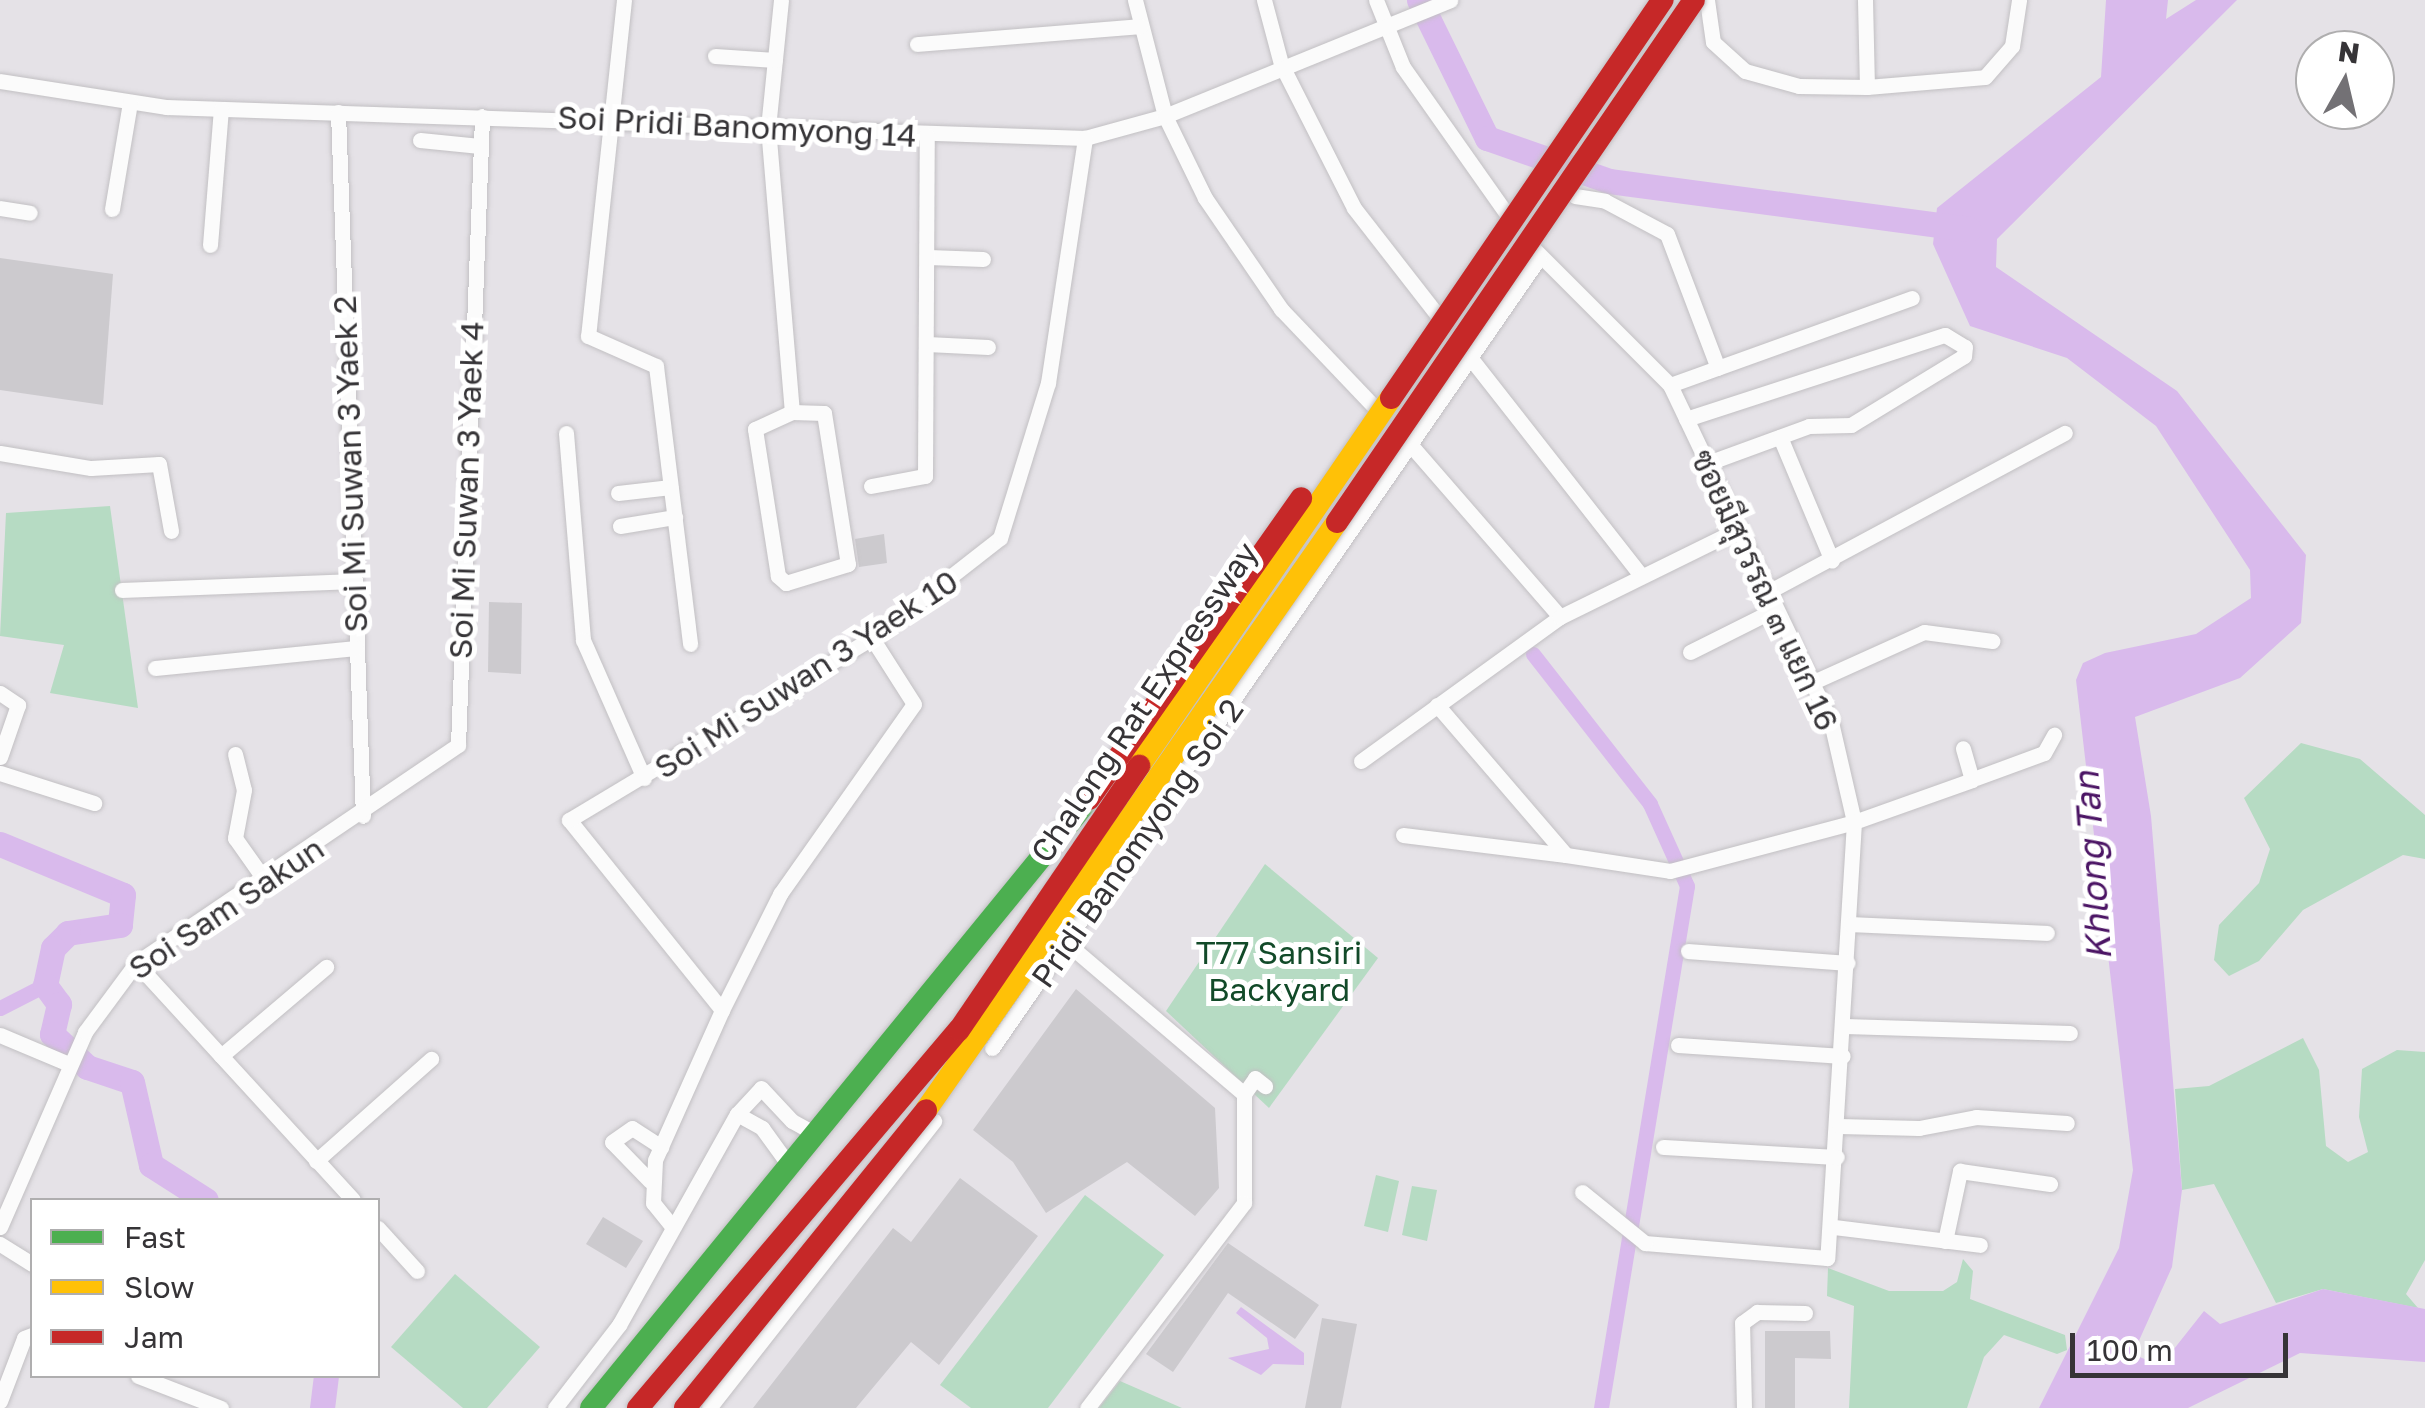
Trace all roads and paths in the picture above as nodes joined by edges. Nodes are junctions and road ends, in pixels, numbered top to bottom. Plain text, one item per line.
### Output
1 (624, 0) edge
2 (781, 0) edge
3 (1136, 0) edge
4 (1264, 0) edge
5 (1376, 0) edge
6 (1662, 0) edge
7 (1694, 0) edge
8 (1708, 0) edge
9 (1864, 0) edge
10 (2020, 0) edge
11 (1444, 3) edge
12 (1140, 26) junction
13 (1381, 26) junction
14 (917, 44) dead end
15 (715, 56) dead end
16 (775, 60) junction
17 (1281, 64) junction
18 (0, 81) edge
19 (1867, 87) junction
20 (130, 103) junction
21 (221, 108) junction
22 (338, 112) junction
23 (482, 116) junction
24 (1165, 116) junction
25 (613, 118) junction
26 (768, 127) junction
27 (927, 135) junction
28 (1085, 138) junction
29 (420, 140) dead end
30 (480, 146) junction
31 (1575, 196) dead end
32 (0, 208) edge
33 (112, 209) dead end
34 (30, 213) dead end
35 (210, 244) dead end
36 (928, 257) junction
37 (1539, 258) junction
38 (983, 259) dead end
39 (1912, 298) dead end
40 (1446, 319) junction
41 (927, 344) junction
42 (988, 347) dead end
43 (1470, 358) junction
44 (1718, 368) junction
45 (1670, 385) junction
46 (792, 412) junction
47 (1686, 419) junction
48 (566, 433) dead end
49 (2066, 433) dead end
50 (1780, 438) junction
51 (1408, 442) junction
52 (0, 453) edge
53 (1708, 463) junction
54 (872, 486) dead end
55 (671, 487) junction
56 (618, 493) dead end
57 (675, 517) junction
58 (620, 526) dead end
59 (1740, 528) junction
60 (171, 531) dead end
61 (1832, 562) junction
62 (1638, 572) junction
63 (354, 581) junction
64 (122, 590) dead end
65 (1766, 593) junction
66 (1774, 610) junction
67 (1560, 617) junction
68 (872, 638) junction
69 (1992, 640) dead end
70 (690, 644) dead end
71 (356, 648) junction
72 (1690, 652) dead end
73 (156, 668) dead end
74 (1811, 683) junction
75 (0, 693) edge
76 (1438, 706) junction
77 (2054, 735) dead end
78 (1963, 748) dead end
79 (235, 754) dead end
80 (0, 756) edge
81 (1362, 760) dead end
82 (0, 772) edge
83 (644, 778) junction
84 (1976, 778) junction
85 (94, 803) dead end
86 (363, 816) junction
87 (1854, 822) junction
88 (1403, 835) dead end
89 (1566, 854) junction
90 (264, 880) junction
91 (1850, 924) junction
92 (2048, 933) dead end
93 (1069, 945) junction
94 (1688, 951) dead end
95 (136, 962) junction
96 (1848, 963) junction
97 (326, 968) dead end
98 (722, 1010) junction
99 (1845, 1026) junction
100 (2070, 1033) dead end
101 (0, 1035) edge
102 (1678, 1045) dead end
103 (73, 1056) junction
104 (221, 1056) junction
105 (1843, 1056) junction
106 (431, 1059) dead end
107 (737, 1114) junction
108 (2068, 1122) dead end
109 (1839, 1126) junction
110 (817, 1134) junction
111 (662, 1147) junction
112 (1664, 1147) dead end
113 (1838, 1157) junction
114 (316, 1161) junction
115 (791, 1168) junction
116 (650, 1181) junction
117 (2050, 1184) dead end
118 (1582, 1192) dead end
119 (346, 1198) edge
120 (671, 1225) junction
121 (0, 1227) edge
122 (1834, 1227) junction
123 (380, 1230) edge
124 (1945, 1241) junction
125 (0, 1244) edge
126 (1980, 1246) dead end
127 (30, 1263) edge
128 (417, 1271) dead end
129 (1805, 1313) dead end
130 (30, 1336) edge
131 (143, 1378) edge
132 (188, 1378) edge
133 (181, 1393) junction
134 (0, 1401) edge
135 (221, 1408) edge
136 (556, 1408) edge
137 (591, 1408) edge
138 (638, 1408) edge
139 (685, 1408) edge
140 (708, 1408) edge
141 (1088, 1408) edge
142 (1744, 1408) edge

1 - 25 street
2 - 16 street
3 - 12 street
4 - 17 street
5 - 13 street
6 - 40 highway, Chalong Rat Expressway, bridge
7 - 139 highway, Chalong Rat Expressway, bridge
8 - 19 street
9 - 19 street
10 - 19 street
11 - 13 street, Soi Pridi Banomyong 14
12 - 14 street
12 - 24 street
13 - 17 street, Soi Pridi Banomyong 14
13 - 37 street, ซอยมีสุวรรณ ๓ แยก 16
15 - 16 street
16 - 26 street
17 - 24 street, Soi Pridi Banomyong 14
17 - 43 street
18 - 20 street, Soi Pridi Banomyong 14
20 - 21 street, Soi Pridi Banomyong 14
20 - 33 street
21 - 22 street, Soi Pridi Banomyong 14
21 - 35 street
22 - 23 street, Soi Pridi Banomyong 14
22 - 63 street, Soi Mi Suwan 3 Yaek 2
23 - 25 street, Soi Pridi Banomyong 14
23 - 30 street, Soi Mi Suwan 3 Yaek 4
24 - 28 street, Soi Pridi Banomyong 14
24 - 51 street
25 - 26 street, Soi Pridi Banomyong 14
25 - 55 street
26 - 27 street, Soi Pridi Banomyong 14
26 - 46 street
27 - 28 street, Soi Pridi Banomyong 14
27 - 36 street
28 - 68 street, Soi Mi Suwan 3 Yaek 10
29 - 30 street
30 - 86 street, Soi Mi Suwan 3 Yaek 4
31 - 44 street
32 - 34 street
36 - 38 street
36 - 41 street
37 - 43 street, Pridi Banomyong Soi 2
37 - 45 street, ซอยมีสุวรรณ ๓ แยก 16
39 - 44 street
40 - 110 highway, bridge
40 - 138 highway, Chalong Rat Expressway, bridge
41 - 42 street
41 - 54 street
43 - 51 street, Pridi Banomyong Soi 2
43 - 62 street
44 - 45 street
45 - 47 street, ซอยมีสุวรรณ ๓ แยก 16
46 - 46 street
47 - 50 street
47 - 53 street, ซอยมีสุวรรณ ๓ แยก 16
48 - 83 street
49 - 61 street
50 - 53 street
50 - 61 street
51 - 67 street
51 - 93 street, Pridi Banomyong Soi 2
52 - 60 street
53 - 59 street, ซอยมีสุวรรณ ๓ แยก 16
55 - 56 street
55 - 57 street
57 - 58 street
57 - 70 street
59 - 62 street
59 - 65 street, ซอยมีสุวรรณ ๓ แยก 16
61 - 65 street
62 - 67 street
63 - 64 street
63 - 71 street, Soi Mi Suwan 3 Yaek 2
65 - 66 street, ซอยมีสุวรรณ ๓ แยก 16
66 - 72 street
66 - 74 street, ซอยมีสุวรรณ ๓ แยก 16
67 - 76 street
68 - 83 street, Soi Mi Suwan 3 Yaek 10
68 - 98 street
69 - 74 street
71 - 73 street
71 - 86 street, Soi Mi Suwan 3 Yaek 2
74 - 87 street, ซอยมีสุวรรณ ๓ แยก 16
75 - 80 street
76 - 81 street
76 - 89 street
77 - 84 street
78 - 84 street
79 - 90 street
82 - 85 street
83 - 98 street, Soi Mi Suwan 3 Yaek 10
84 - 87 street
86 - 90 street, Soi Sam Sakun
87 - 89 street
87 - 91 street, ซอยมีสุวรรณ ๓ แยก 16
88 - 89 street
90 - 95 street, Soi Sam Sakun
91 - 92 street
91 - 96 street, ซอยมีสุวรรณ ๓ แยก 16
93 - 140 street, Pridi Banomyong Soi 2
93 - 141 street
94 - 96 street
95 - 103 street, Soi Sam Sakun
95 - 104 street
96 - 99 street, ซอยมีสุวรรณ ๓ แยก 16
97 - 104 street
98 - 111 street
99 - 100 street
99 - 105 street, ซอยมีสุวรรณ ๓ แยก 16
101 - 103 street
102 - 105 street
103 - 121 street, Soi Sam Sakun
104 - 114 street
105 - 109 street, ซอยมีสุวรรณ ๓ แยก 16
106 - 114 street
107 - 110 street
107 - 115 street
107 - 120 street
108 - 109 street
109 - 113 street, ซอยมีสุวรรณ ๓ แยก 16
110 - 115 highway
111 - 116 street
111 - 116 street
112 - 113 street
113 - 122 street, ซอยมีสุวรรณ ๓ แยก 16
114 - 119 street
115 - 137 highway
116 - 120 street
117 - 124 street
118 - 122 street
120 - 136 street
122 - 124 street
123 - 128 street
124 - 126 street
125 - 127 street
129 - 142 street
130 - 134 street
131 - 133 street
132 - 133 street
133 - 135 street

